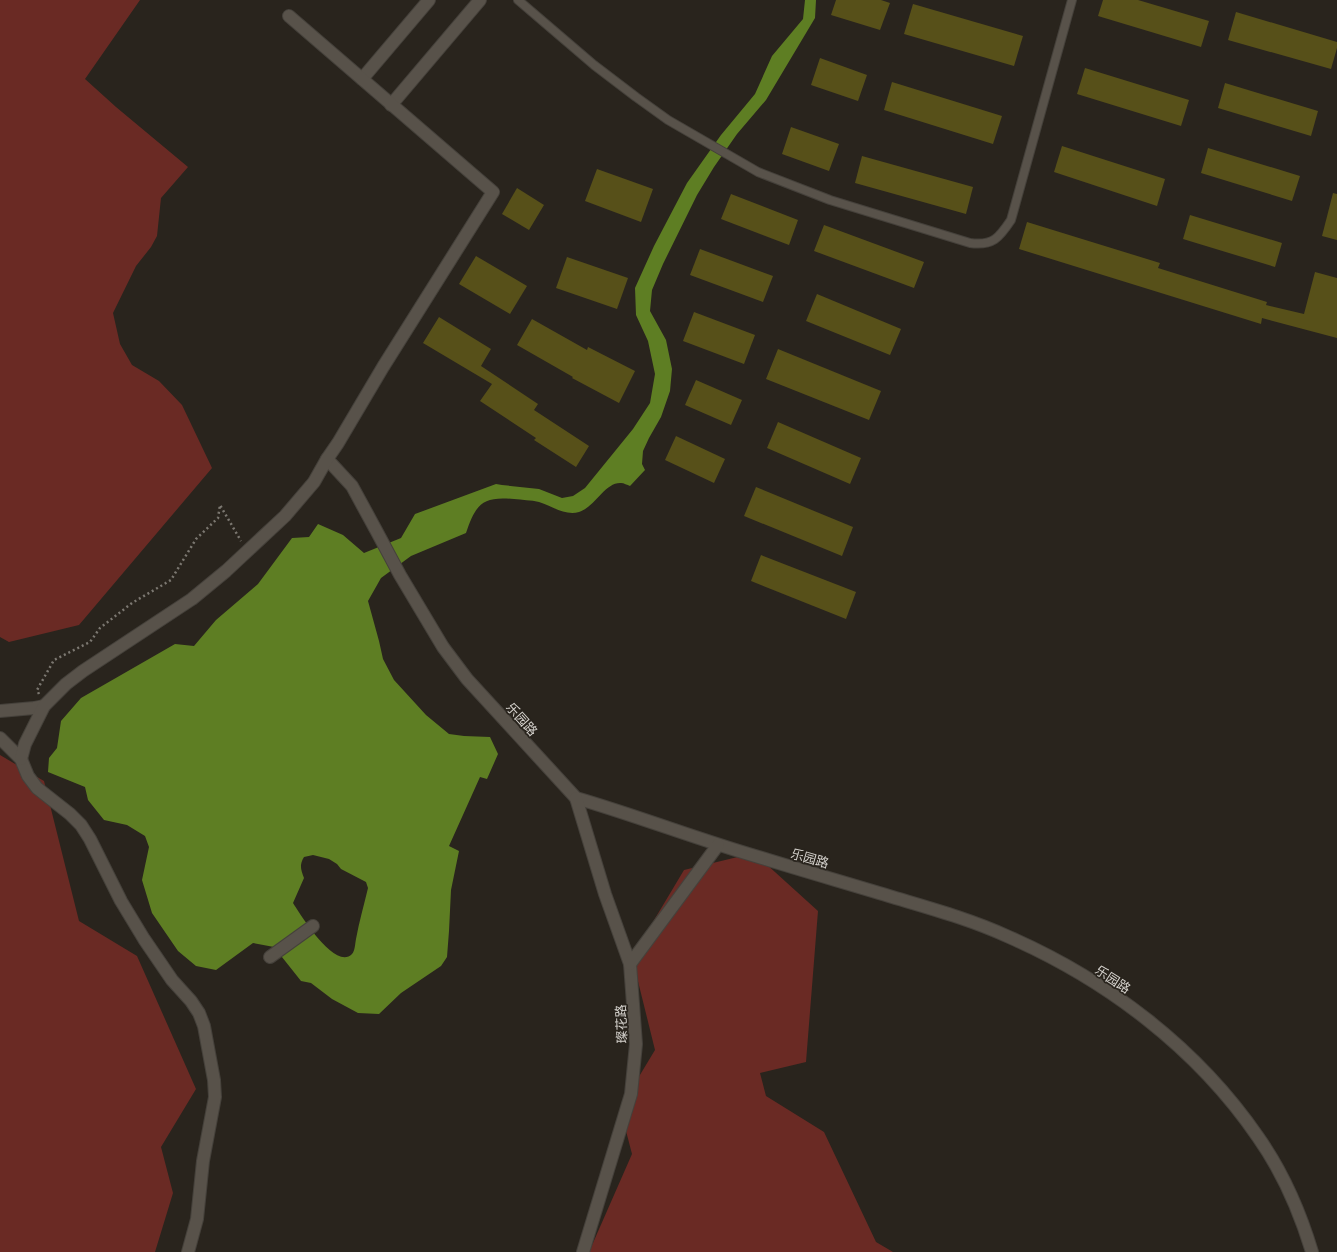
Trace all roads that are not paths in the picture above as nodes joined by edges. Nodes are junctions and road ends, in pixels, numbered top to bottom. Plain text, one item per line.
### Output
1 (429, 0) edge
2 (480, 0) edge
3 (518, 0) edge
4 (1072, 0) edge
5 (289, 16) dead end
6 (362, 79) junction
7 (391, 105) junction
8 (327, 459) junction
9 (44, 706) junction
10 (0, 711) edge
11 (0, 738) edge
12 (20, 759) junction
13 (576, 798) junction
14 (718, 845) junction
15 (313, 926) dead end
16 (270, 957) dead end
17 (630, 964) junction
18 (188, 1252) edge
19 (583, 1252) edge
20 (1312, 1252) edge

1 - 6 street
2 - 7 street
3 - 4 lane
5 - 6 street
6 - 7 street
7 - 8 street
8 - 9 street
8 - 13 street, 乐园路
9 - 10 street
9 - 12 street
11 - 12 street
12 - 18 street
13 - 14 street, 乐园路
13 - 17 street, 璨花路
14 - 17 street
14 - 20 street, 乐园路
15 - 16 street
17 - 19 street, 璨花路

